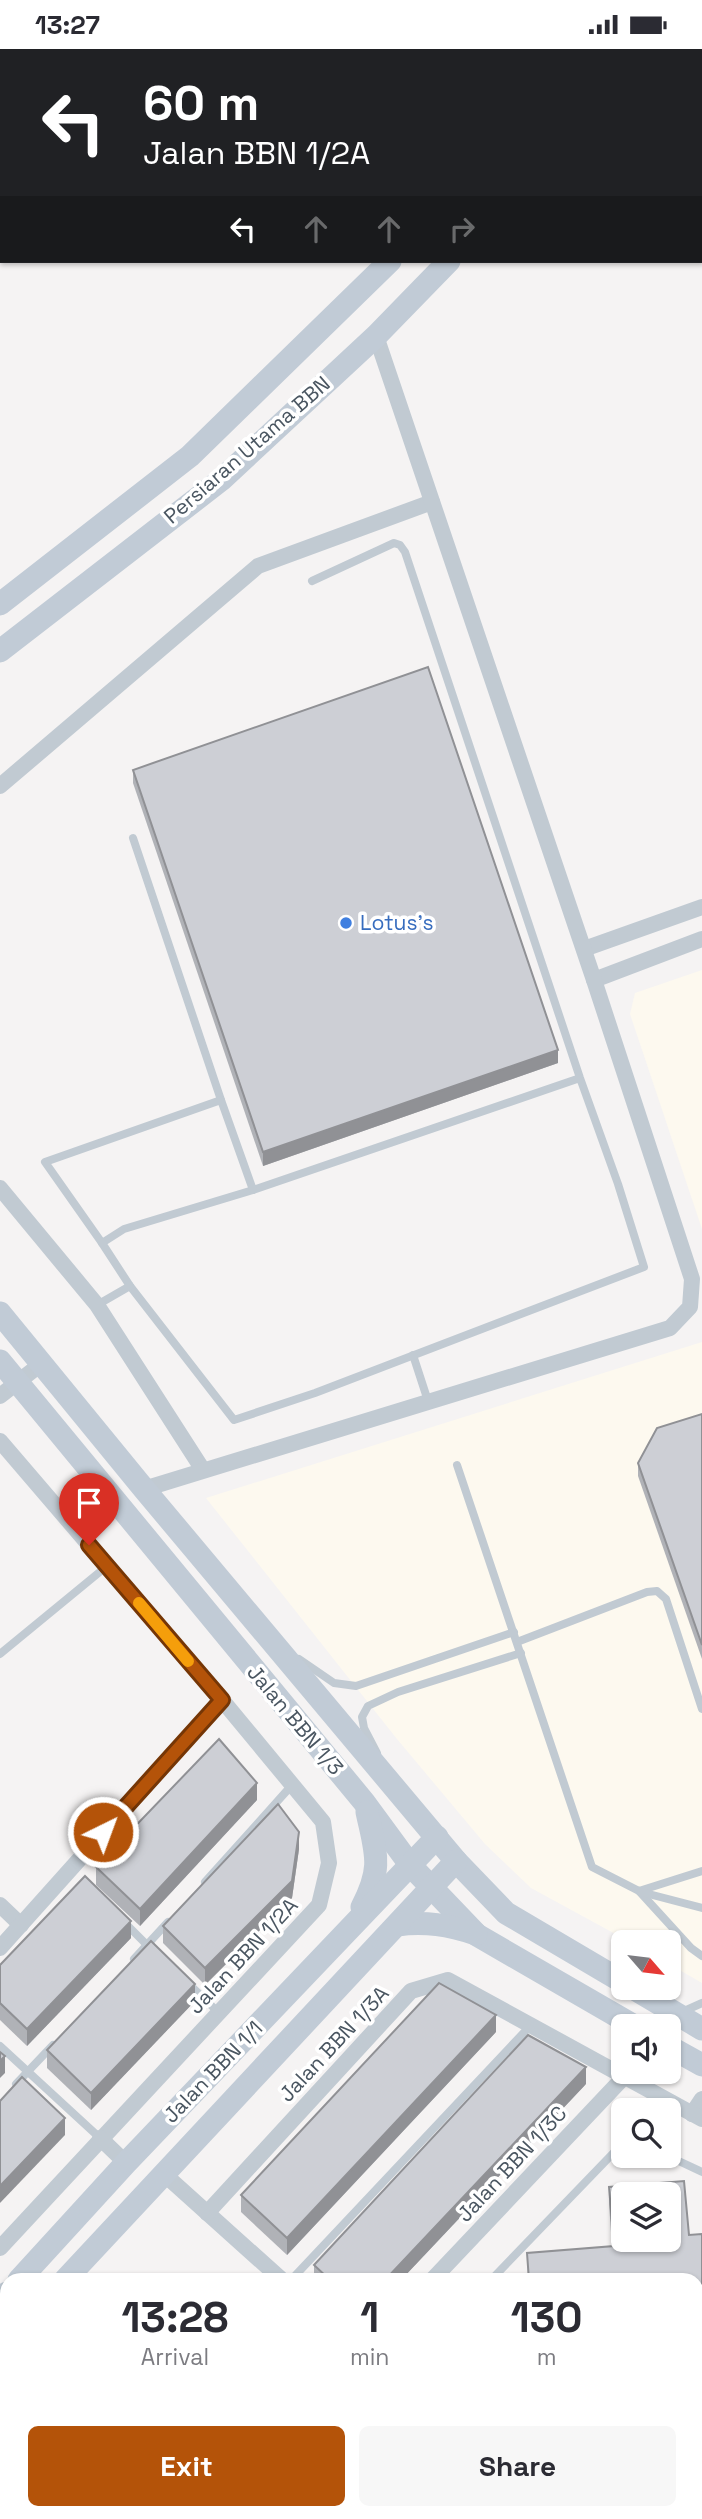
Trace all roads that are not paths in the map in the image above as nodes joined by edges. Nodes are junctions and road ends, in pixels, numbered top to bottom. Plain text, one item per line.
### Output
1 (388, 263) edge
2 (447, 263) edge
3 (376, 335) junction
4 (432, 502) junction
5 (312, 581) dead end
6 (0, 604) edge
7 (0, 651) edge
8 (0, 786) edge
9 (134, 838) dead end
10 (702, 907) edge
11 (702, 939) edge
12 (584, 949) junction
13 (594, 980) junction
14 (580, 1078) junction
15 (221, 1100) junction
16 (0, 1188) edge
17 (253, 1190) junction
18 (103, 1243) junction
19 (130, 1286) junction
20 (97, 1305) junction
21 (0, 1313) edge
22 (413, 1356) junction
23 (0, 1361) edge
24 (41, 1364) junction
25 (9, 1389) edge
26 (428, 1401) junction
27 (0, 1441) edge
28 (457, 1465) dead end
29 (203, 1469) junction
30 (144, 1489) junction
31 (107, 1566) junction
32 (177, 1577) junction
33 (514, 1632) junction
34 (271, 1639) junction
35 (517, 1642) junction
36 (521, 1653) junction
37 (0, 1654) edge
38 (222, 1700) junction
39 (702, 1709) edge
40 (292, 1785) junction
41 (397, 1789) junction
42 (364, 1802) junction
43 (437, 1837) junction
44 (456, 1861) junction
45 (411, 1867) junction
46 (702, 1871) edge
47 (202, 1885) edge
48 (431, 1889) junction
49 (639, 1891) junction
50 (0, 1905) edge
51 (702, 1908) edge
52 (175, 1915) edge
53 (118, 1916) edge
54 (397, 1924) junction
55 (21, 1925) junction
56 (351, 1928) junction
57 (477, 1935) junction
58 (148, 1945) junction
59 (0, 1948) edge
60 (156, 1953) edge
61 (702, 1957) edge
62 (129, 1964) edge
63 (611, 1975) edge
64 (183, 1979) edge
65 (654, 2000) edge
66 (702, 2003) edge
67 (219, 2013) junction
68 (613, 2014) edge
69 (678, 2014) joint
70 (681, 2016) edge
71 (531, 2025) junction
72 (702, 2029) edge
73 (55, 2042) edge
74 (0, 2046) edge
75 (681, 2053) edge
76 (702, 2065) edge
77 (611, 2070) edge
78 (28, 2071) junction
79 (617, 2084) edge
80 (635, 2084) edge
81 (9, 2092) edge
82 (657, 2098) edge
83 (702, 2099) edge
84 (697, 2116) edge
85 (100, 2139) junction
86 (611, 2155) edge
87 (681, 2162) edge
88 (126, 2163) junction
89 (702, 2172) edge
90 (164, 2174) junction
91 (208, 2213) junction
92 (0, 2248) edge
93 (25, 2273) edge
94 (72, 2273) edge
95 (274, 2273) edge
96 (297, 2273) edge
97 (439, 2273) edge
98 (498, 2273) edge

1 - 6 street, Persiaran Utama BBN
2 - 3 street, Persiaran Utama BBN
3 - 4 street
3 - 7 street, Persiaran Utama BBN
4 - 8 street
4 - 12 street
5 - 14 lane
9 - 15 lane
10 - 12 street
11 - 13 street
12 - 13 street
13 - 26 street
14 - 17 lane
14 - 22 lane
15 - 17 lane
15 - 18 lane
16 - 20 street
17 - 18 lane
18 - 19 lane
19 - 20 lane
19 - 22 lane
20 - 29 street
21 - 24 street, Jalan BBN 1/3
22 - 26 lane
23 - 25 street, Jalan BBN 1/3
24 - 25 street
24 - 30 street, Jalan BBN 1/3
25 - 32 street, Jalan BBN 1/3
26 - 29 street
27 - 31 street, Jalan BBN 1/2A
28 - 33 lane
29 - 30 street
30 - 32 street
30 - 34 street, Jalan BBN 1/3
31 - 37 lane
31 - 38 street, Jalan BBN 1/2A
32 - 42 street, Jalan BBN 1/3
33 - 34 lane
33 - 35 lane
34 - 41 street, Jalan BBN 1/3
35 - 36 lane
35 - 39 lane
36 - 41 lane
36 - 49 lane
38 - 40 street, Jalan BBN 1/2A
38 - 55 street
40 - 47 lane
40 - 67 street, Jalan BBN 1/2A
41 - 43 street, Jalan BBN 1/3
42 - 45 street, Jalan BBN 1/3
42 - 56 street
43 - 44 street, Jalan BBN 1/3
43 - 45 street, Jalan BBN 1/1
44 - 48 street, Jalan BBN 1/1
44 - 63 street, Jalan BBN 1/3
45 - 48 street, Jalan BBN 1/3
45 - 56 street, Jalan BBN 1/1
46 - 49 lane
48 - 54 street, Jalan BBN 1/1
48 - 57 street, Jalan BBN 1/3
49 - 51 lane
49 - 61 lane
50 - 55 street
52 - 58 lane
53 - 58 lane
54 - 57 street
54 - 90 street, Jalan BBN 1/1
55 - 59 street
56 - 88 street, Jalan BBN 1/1
57 - 68 street, Jalan BBN 1/3
58 - 60 lane
58 - 62 lane
64 - 67 lane
65 - 69 street
66 - 69 lane
67 - 85 street, Jalan BBN 1/2A
70 - 72 street
71 - 77 street, Jalan BBN 1/3A
71 - 91 street, Jalan BBN 1/3A
71 - 96 lane
73 - 78 lane
74 - 78 lane
75 - 76 street
78 - 81 lane
78 - 85 lane
79 - 97 street, Jalan BBN 1/3C
80 - 82 street, Jalan BBN 1/3A
83 - 84 street
85 - 88 street
85 - 92 street, Jalan BBN 1/2A
86 - 98 lane
87 - 89 lane
88 - 93 street, Jalan BBN 1/1
90 - 91 street
90 - 94 street, Jalan BBN 1/1
91 - 95 street

